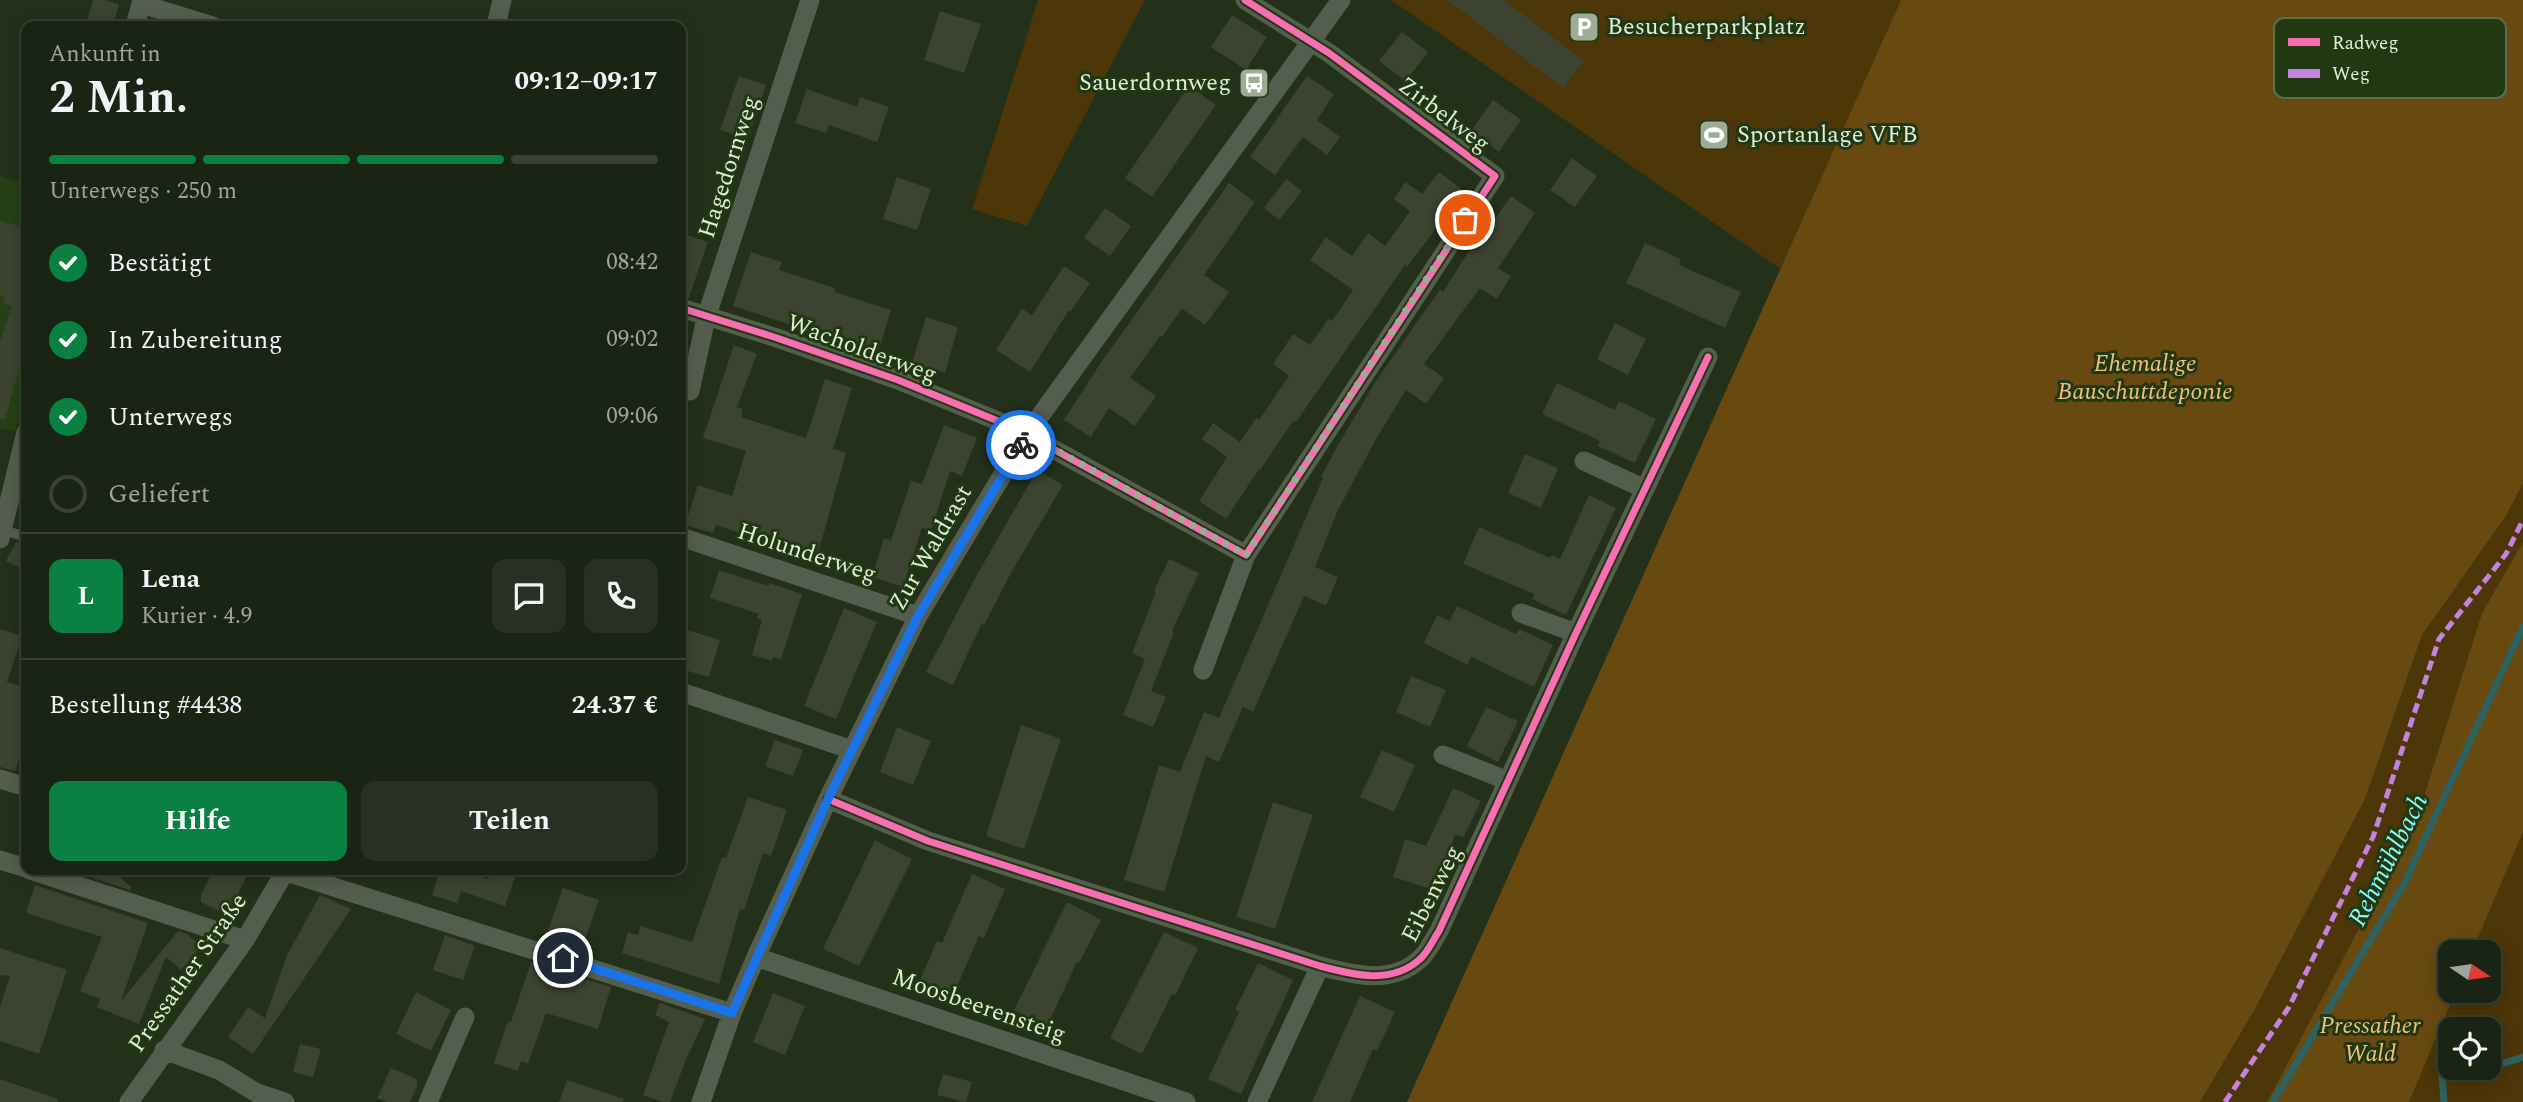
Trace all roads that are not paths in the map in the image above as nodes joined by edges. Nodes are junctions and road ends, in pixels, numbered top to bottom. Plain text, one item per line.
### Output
1 (502, 0) edge
2 (810, 0) edge
3 (1245, 0) edge
4 (1341, 0) edge
5 (142, 2) edge
6 (136, 21) edge
7 (198, 21) edge
8 (497, 21) edge
9 (1311, 42) junction
10 (686, 310) edge
11 (706, 318) junction
12 (1708, 356) dead end
13 (690, 391) dead end
14 (1027, 434) junction
15 (21, 452) edge
16 (1584, 461) dead end
17 (1645, 489) junction
18 (1, 534) edge
19 (21, 536) edge
20 (686, 539) edge
21 (1246, 555) junction
22 (1521, 613) dead end
23 (918, 616) junction
24 (1576, 633) junction
25 (1203, 670) dead end
26 (686, 694) edge
27 (852, 750) junction
28 (1443, 755) dead end
29 (0, 779) edge
30 (1508, 781) junction
31 (21, 786) edge
32 (828, 799) junction
33 (0, 860) edge
34 (21, 867) edge
35 (46, 875) edge
36 (281, 875) edge
37 (300, 875) edge
38 (245, 940) junction
39 (756, 957) junction
40 (1320, 966) junction
41 (732, 1013) junction
42 (465, 1017) dead end
43 (164, 1050) junction
44 (129, 1102) edge
45 (285, 1102) edge
46 (428, 1102) edge
47 (701, 1102) edge
48 (1186, 1102) edge
49 (1257, 1102) edge

1 - 8 street
2 - 11 street, Hagedornweg
3 - 9 street
4 - 9 street, Zur Waldrast
5 - 6 street
5 - 7 street
9 - 14 street, Zur Waldrast
9 - 21 street, Zirbelweg
10 - 11 street, Wacholderweg
11 - 13 street, Hagedornweg
11 - 14 street, Wacholderweg
12 - 17 street, Eibenweg
14 - 21 street
14 - 23 street, Zur Waldrast
15 - 18 street
16 - 17 street
17 - 24 street, Eibenweg
18 - 19 lane
20 - 23 street, Holunderweg
21 - 25 street, Zirbelweg
22 - 24 street
23 - 27 street, Zur Waldrast
24 - 30 street, Eibenweg
26 - 27 street
27 - 32 street, Zur Waldrast
28 - 30 street
29 - 31 street
30 - 40 street, Eibenweg
32 - 39 street, Zur Waldrast
32 - 40 street, Eibenweg
33 - 34 street
35 - 38 street
36 - 38 street, Pressather Straße
37 - 41 street
38 - 43 street, Pressather Straße
39 - 41 street, Zur Waldrast
39 - 48 street, Moosbeerensteig
40 - 49 street
41 - 47 street, Zur Waldrast
42 - 46 street
43 - 44 street, Pressather Straße
43 - 45 street

